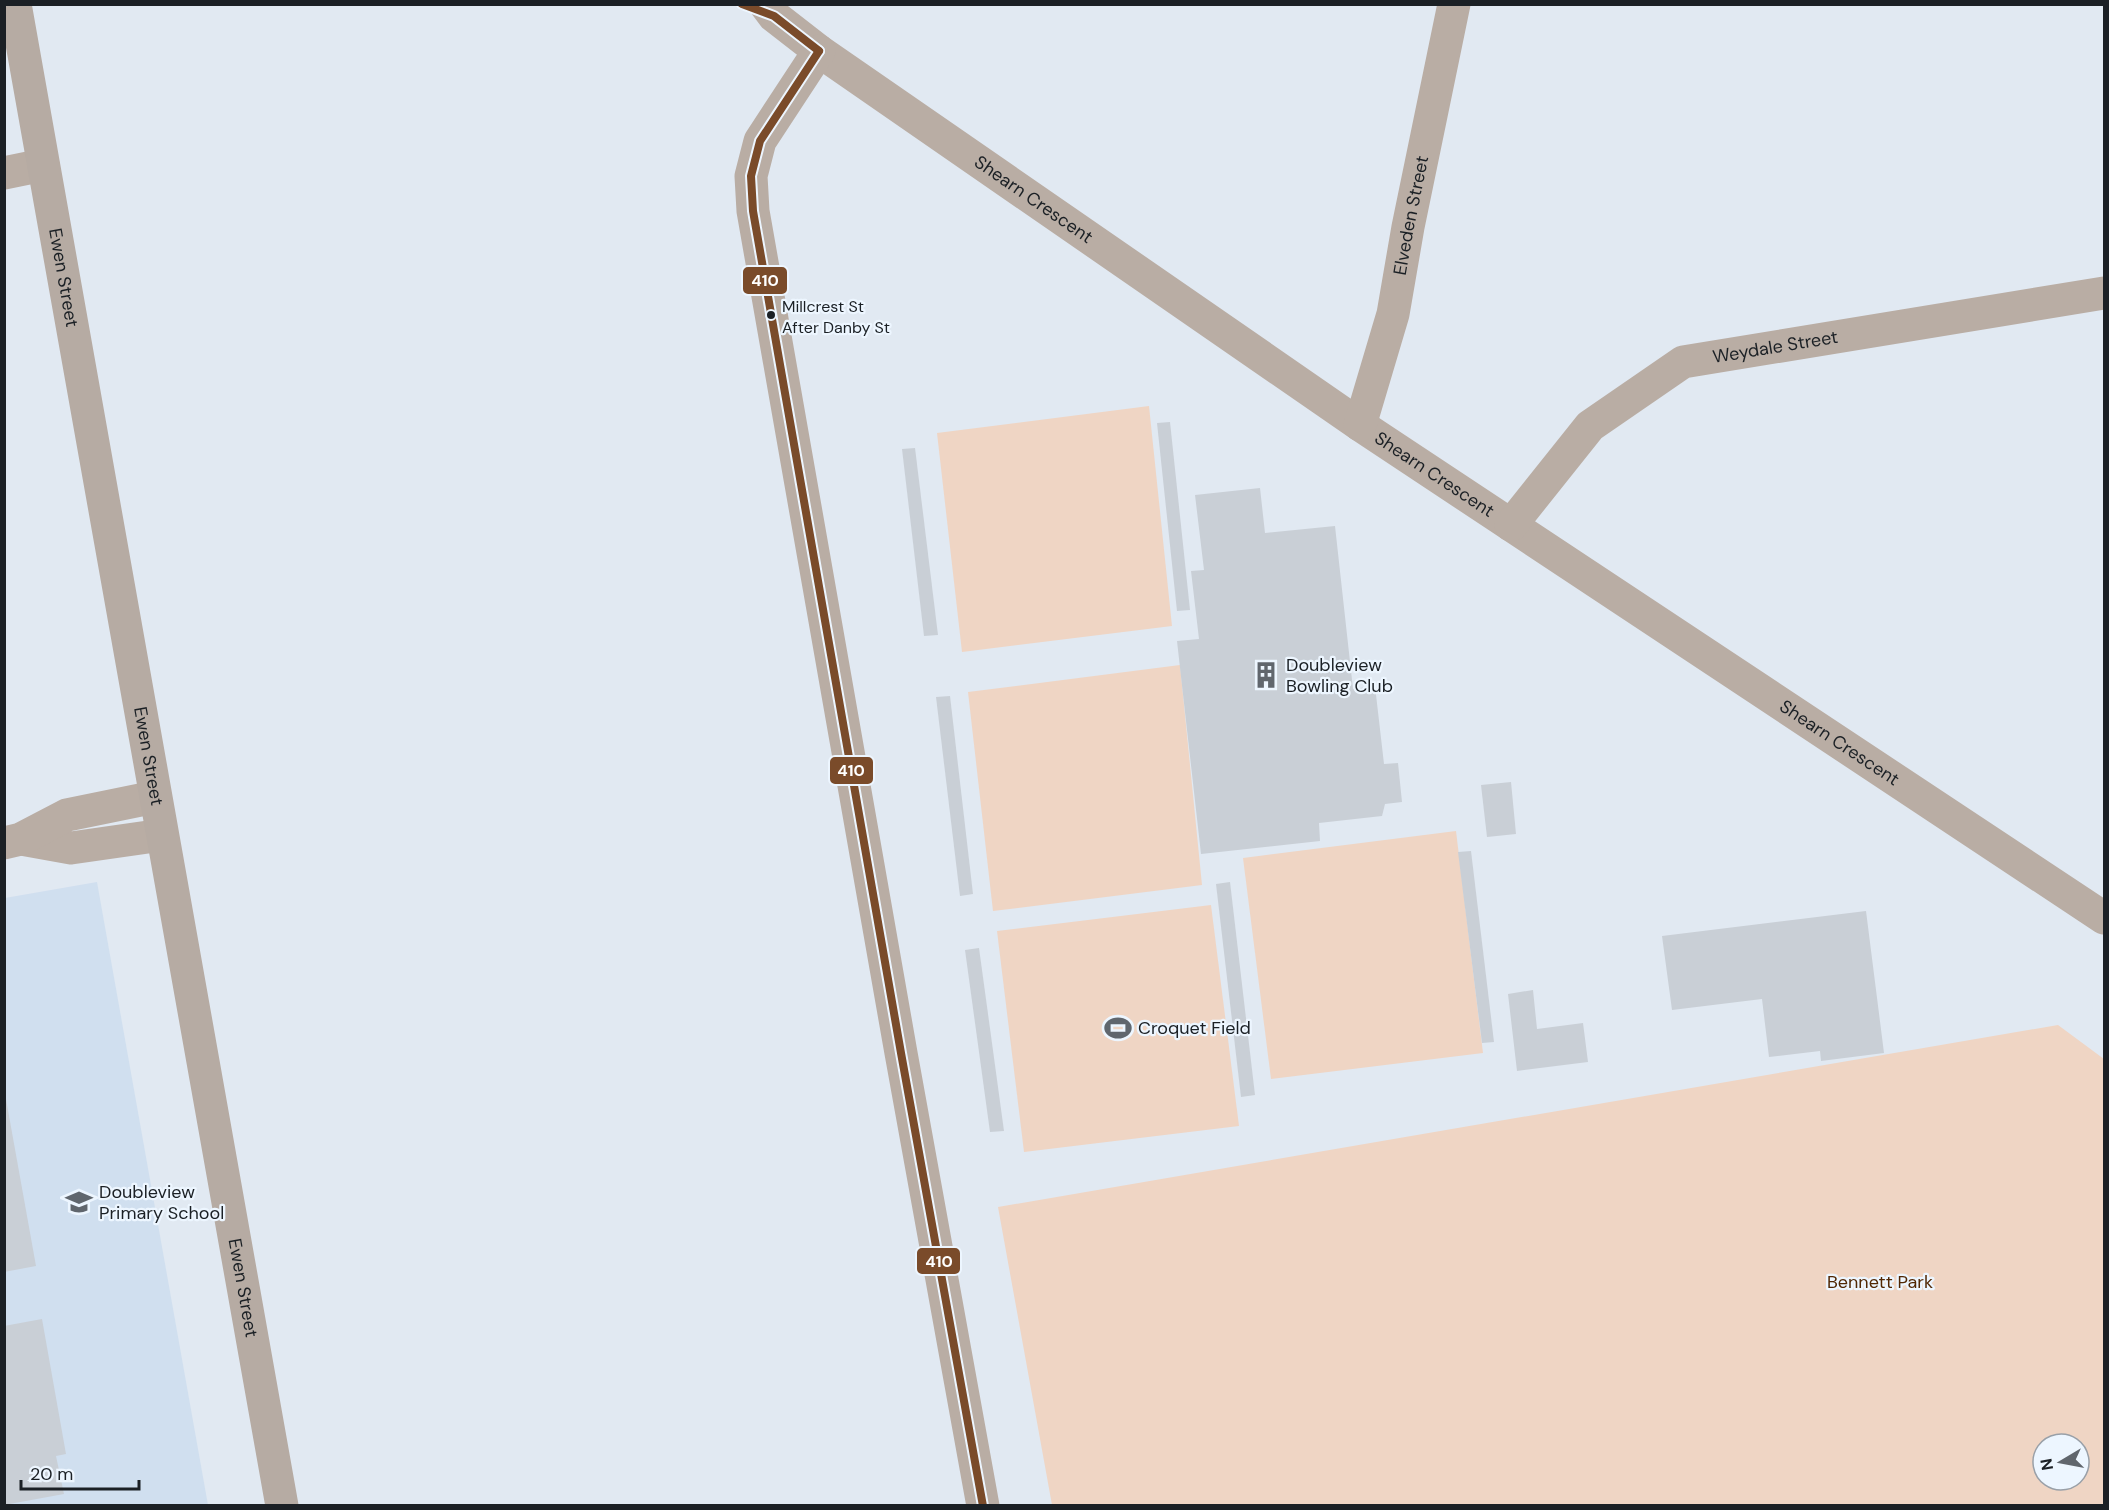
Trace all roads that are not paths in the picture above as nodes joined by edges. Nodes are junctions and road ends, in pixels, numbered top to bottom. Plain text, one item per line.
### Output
1 (15, 4) edge
2 (741, 4) edge
3 (1454, 4) edge
4 (770, 10) edge
5 (819, 51) junction
6 (43, 165) junction
7 (4, 173) edge
8 (2104, 293) edge
9 (1360, 425) junction
10 (1511, 525) junction
11 (155, 797) junction
12 (162, 835) junction
13 (13, 841) edge
14 (2104, 918) edge
15 (282, 1506) edge
16 (983, 1506) edge

1 - 6 main road, Ewen Street
2 - 4 street, Shearn Crescent
3 - 9 street, Elveden Street
4 - 5 street, Shearn Crescent
5 - 9 street, Shearn Crescent
5 - 16 street
6 - 7 street
6 - 11 main road, Ewen Street
8 - 10 street, Weydale Street
9 - 10 street, Shearn Crescent
10 - 14 street, Shearn Crescent
11 - 12 main road, Ewen Street
11 - 13 street
12 - 13 street
12 - 15 main road, Ewen Street

